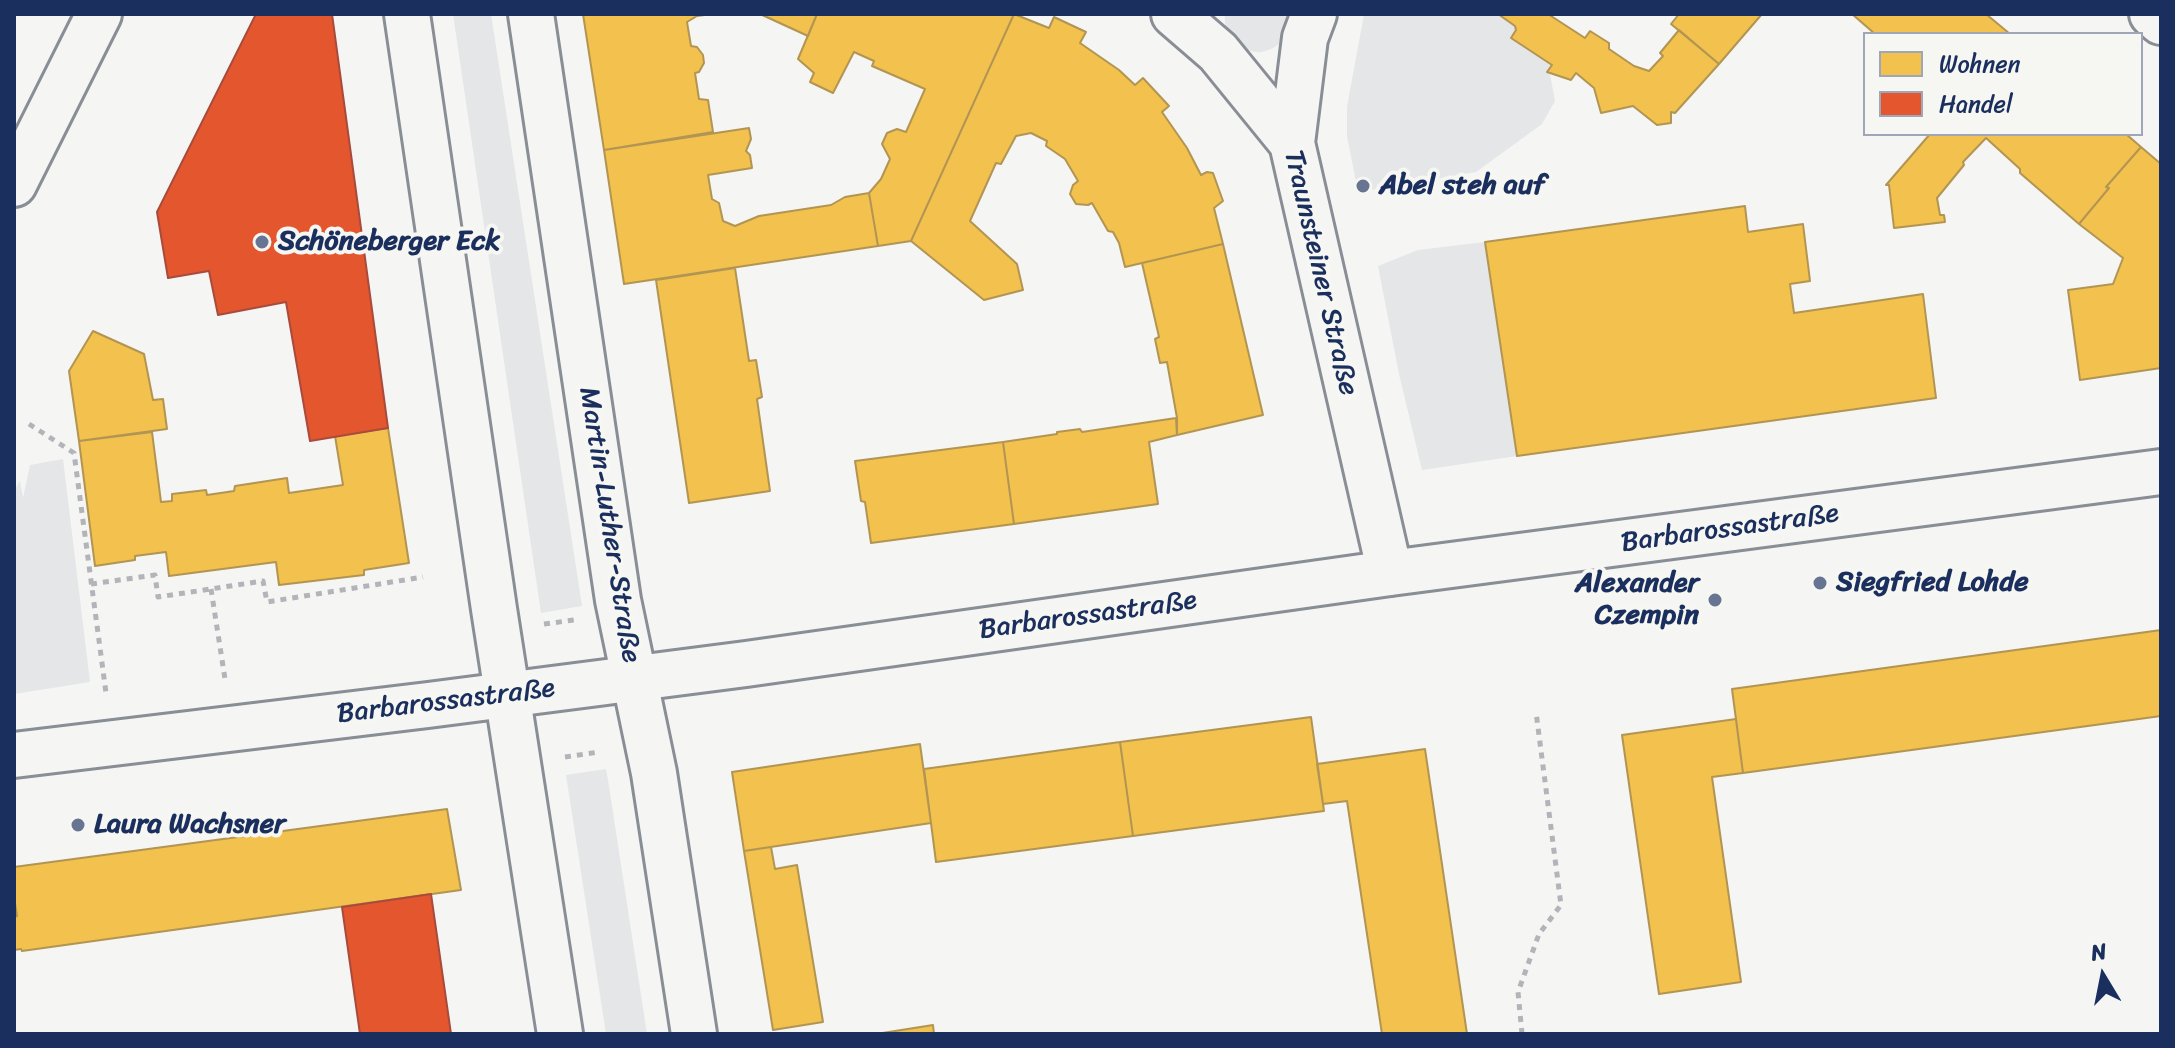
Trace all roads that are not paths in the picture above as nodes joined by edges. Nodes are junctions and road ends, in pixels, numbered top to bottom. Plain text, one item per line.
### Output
1 (99, 14) edge
2 (407, 14) edge
3 (531, 14) edge
4 (1174, 14) edge
5 (1314, 14) edge
6 (2152, 14) edge
7 (2161, 22) edge
8 (1292, 143) junction
9 (14, 184) edge
10 (2161, 472) edge
11 (1390, 573) junction
12 (635, 678) junction
13 (508, 695) junction
14 (14, 755) edge
15 (560, 1034) edge
16 (694, 1034) edge

1 - 9 street
2 - 13 street
3 - 12 street, Martin-Luther-Straße
4 - 8 street, Traunsteiner Straße
5 - 8 street
6 - 7 street
8 - 11 street, Traunsteiner Straße
10 - 11 street, Barbarossastraße
11 - 12 street, Barbarossastraße
12 - 13 street, Barbarossastraße
12 - 16 street, Martin-Luther-Straße
13 - 14 street, Barbarossastraße
13 - 15 street

